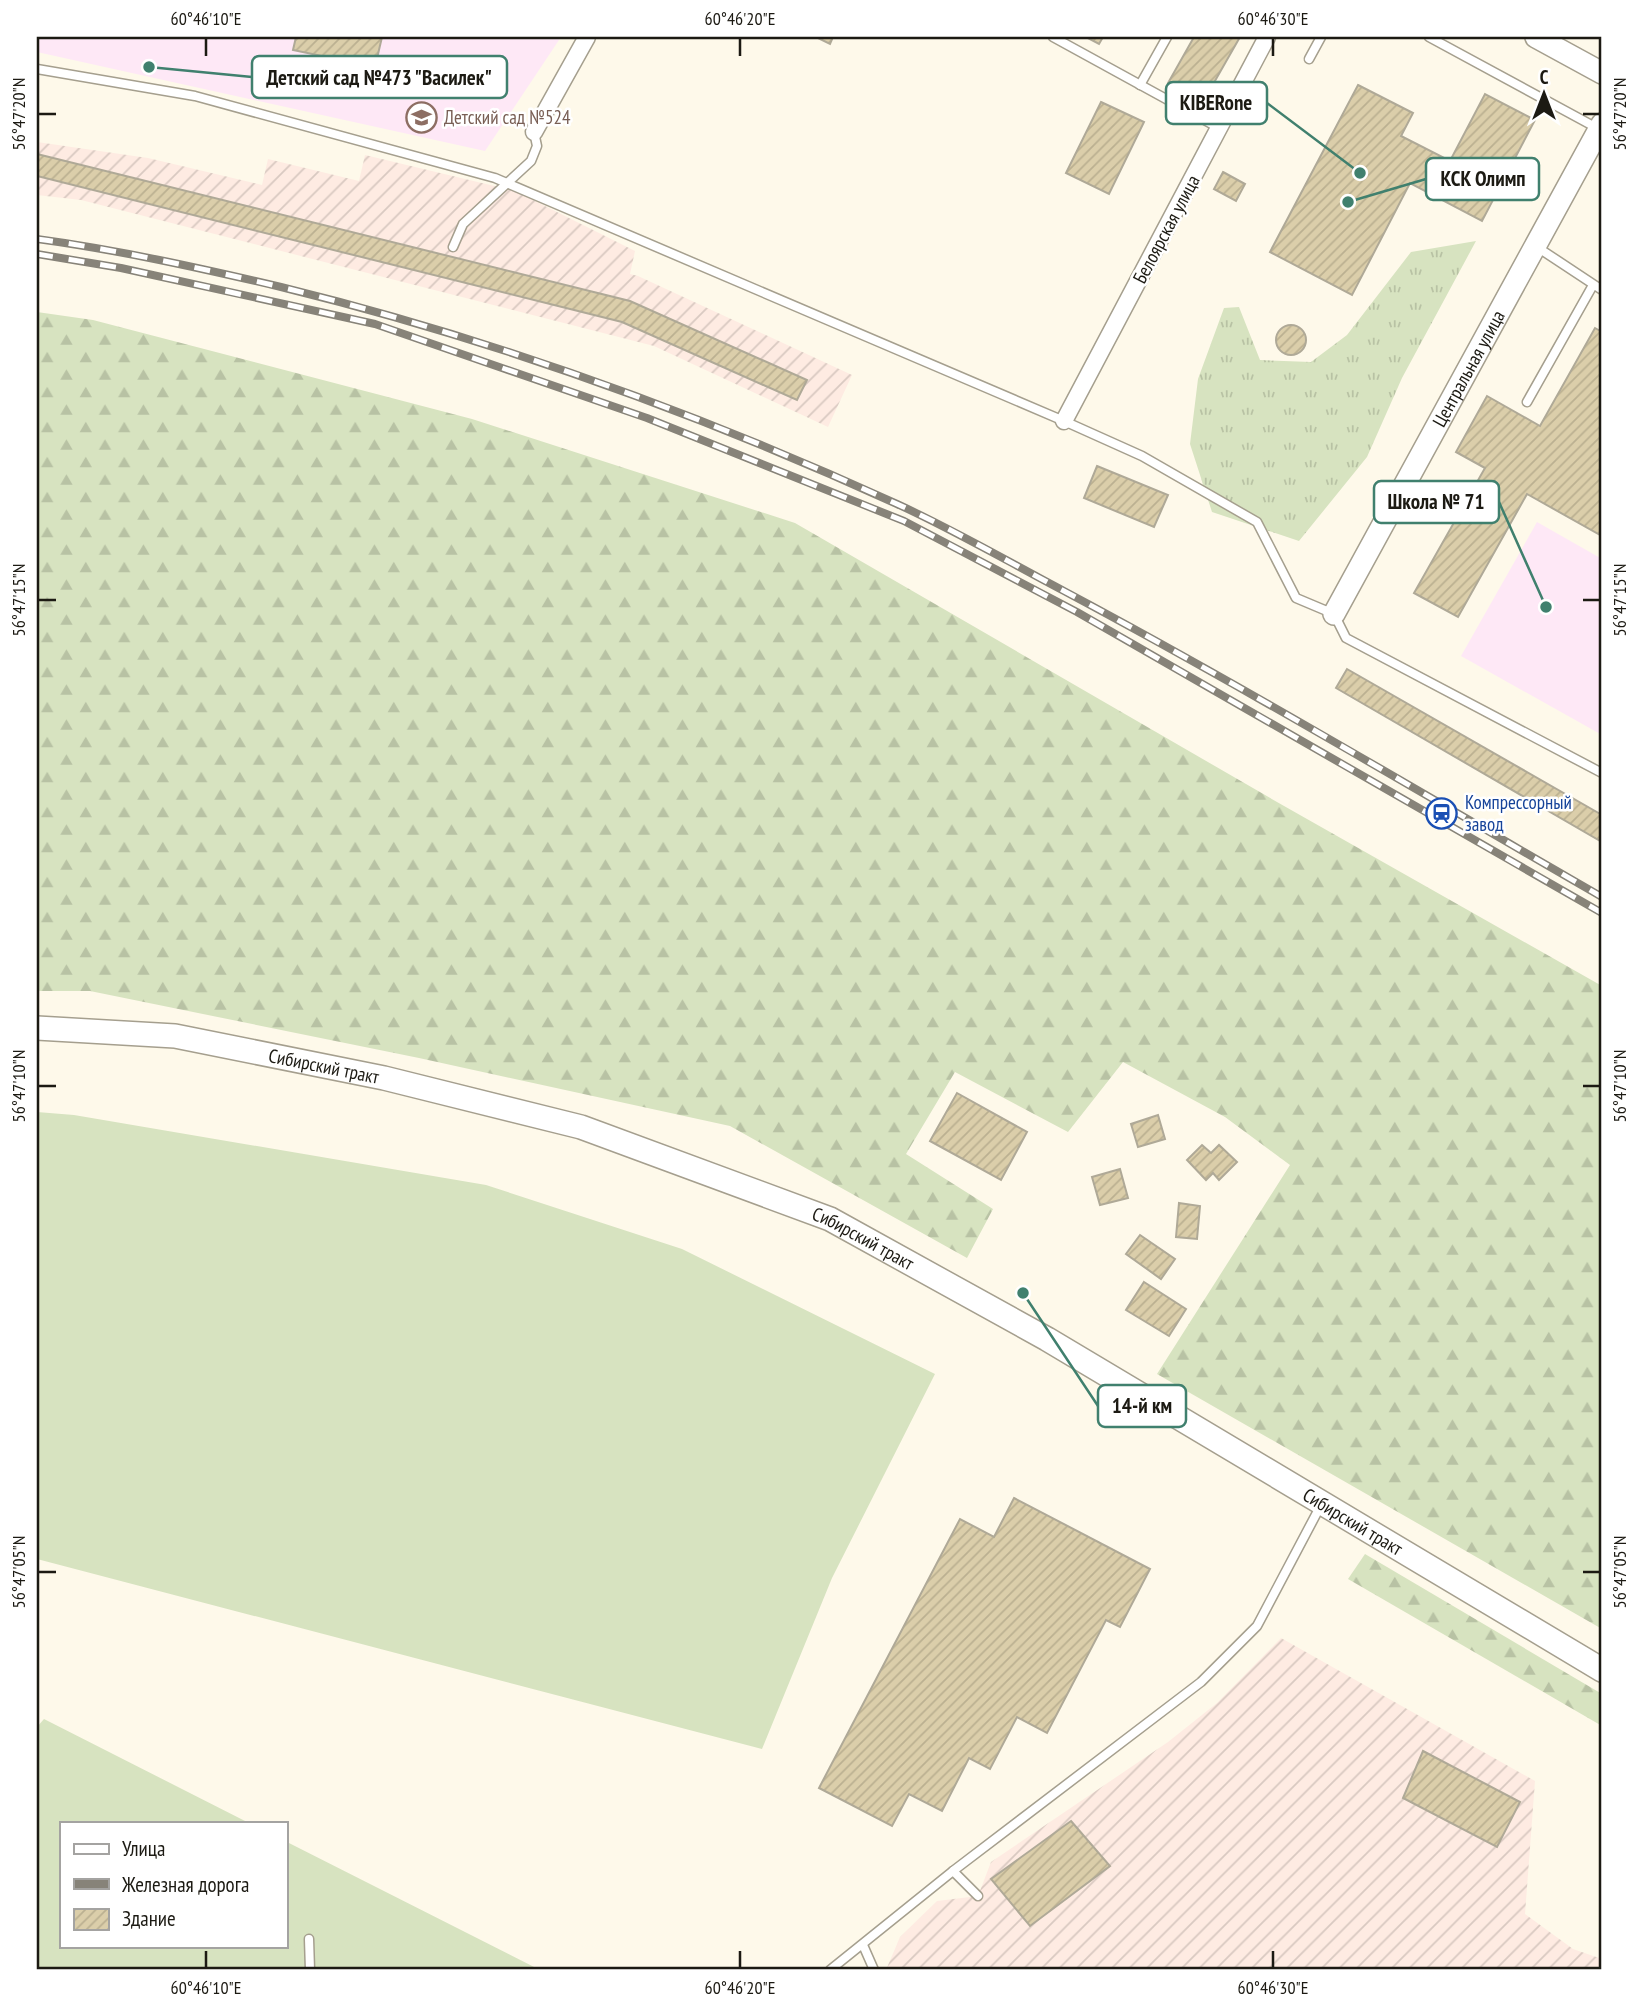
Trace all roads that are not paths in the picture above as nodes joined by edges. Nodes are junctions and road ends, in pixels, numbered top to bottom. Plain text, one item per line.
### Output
1 (587, 37) edge
2 (1053, 37) edge
3 (1167, 37) edge
4 (1267, 37) edge
5 (1321, 37) edge
6 (1429, 37) edge
7 (1536, 37) edge
8 (1310, 59) dead end
9 (37, 69) edge
10 (1602, 73) edge
11 (1140, 85) junction
12 (1601, 126) edge
13 (1219, 128) junction
14 (534, 132) joint
15 (508, 184) junction
16 (1535, 245) junction
17 (453, 247) dead end
18 (1593, 285) junction
19 (1602, 290) edge
20 (1527, 402) dead end
21 (1064, 421) junction
22 (1334, 614) junction
23 (1602, 773) edge
24 (37, 1028) edge
25 (1322, 1503) junction
26 (1602, 1670) edge
27 (953, 1871) junction
28 (978, 1896) dead end
29 (309, 1939) dead end
30 (863, 1945) junction
31 (310, 1970) edge
32 (830, 1970) edge
33 (874, 1970) edge

1 - 14 street
2 - 11 lane
3 - 11 lane
4 - 13 street, Белоярская улица
5 - 8 lane
6 - 12 lane
7 - 10 street
9 - 15 lane
11 - 13 lane
12 - 16 street, Центральная улица
13 - 21 street, Белоярская улица
14 - 15 lane
15 - 17 lane
15 - 21 lane
16 - 18 lane
16 - 22 street, Центральная улица
18 - 19 lane
18 - 20 lane
21 - 22 lane
22 - 23 lane
24 - 25 main road, Сибирский тракт
25 - 26 main road, Сибирский тракт
25 - 27 lane
27 - 28 lane
27 - 30 lane
29 - 31 lane
30 - 32 lane
30 - 33 lane

